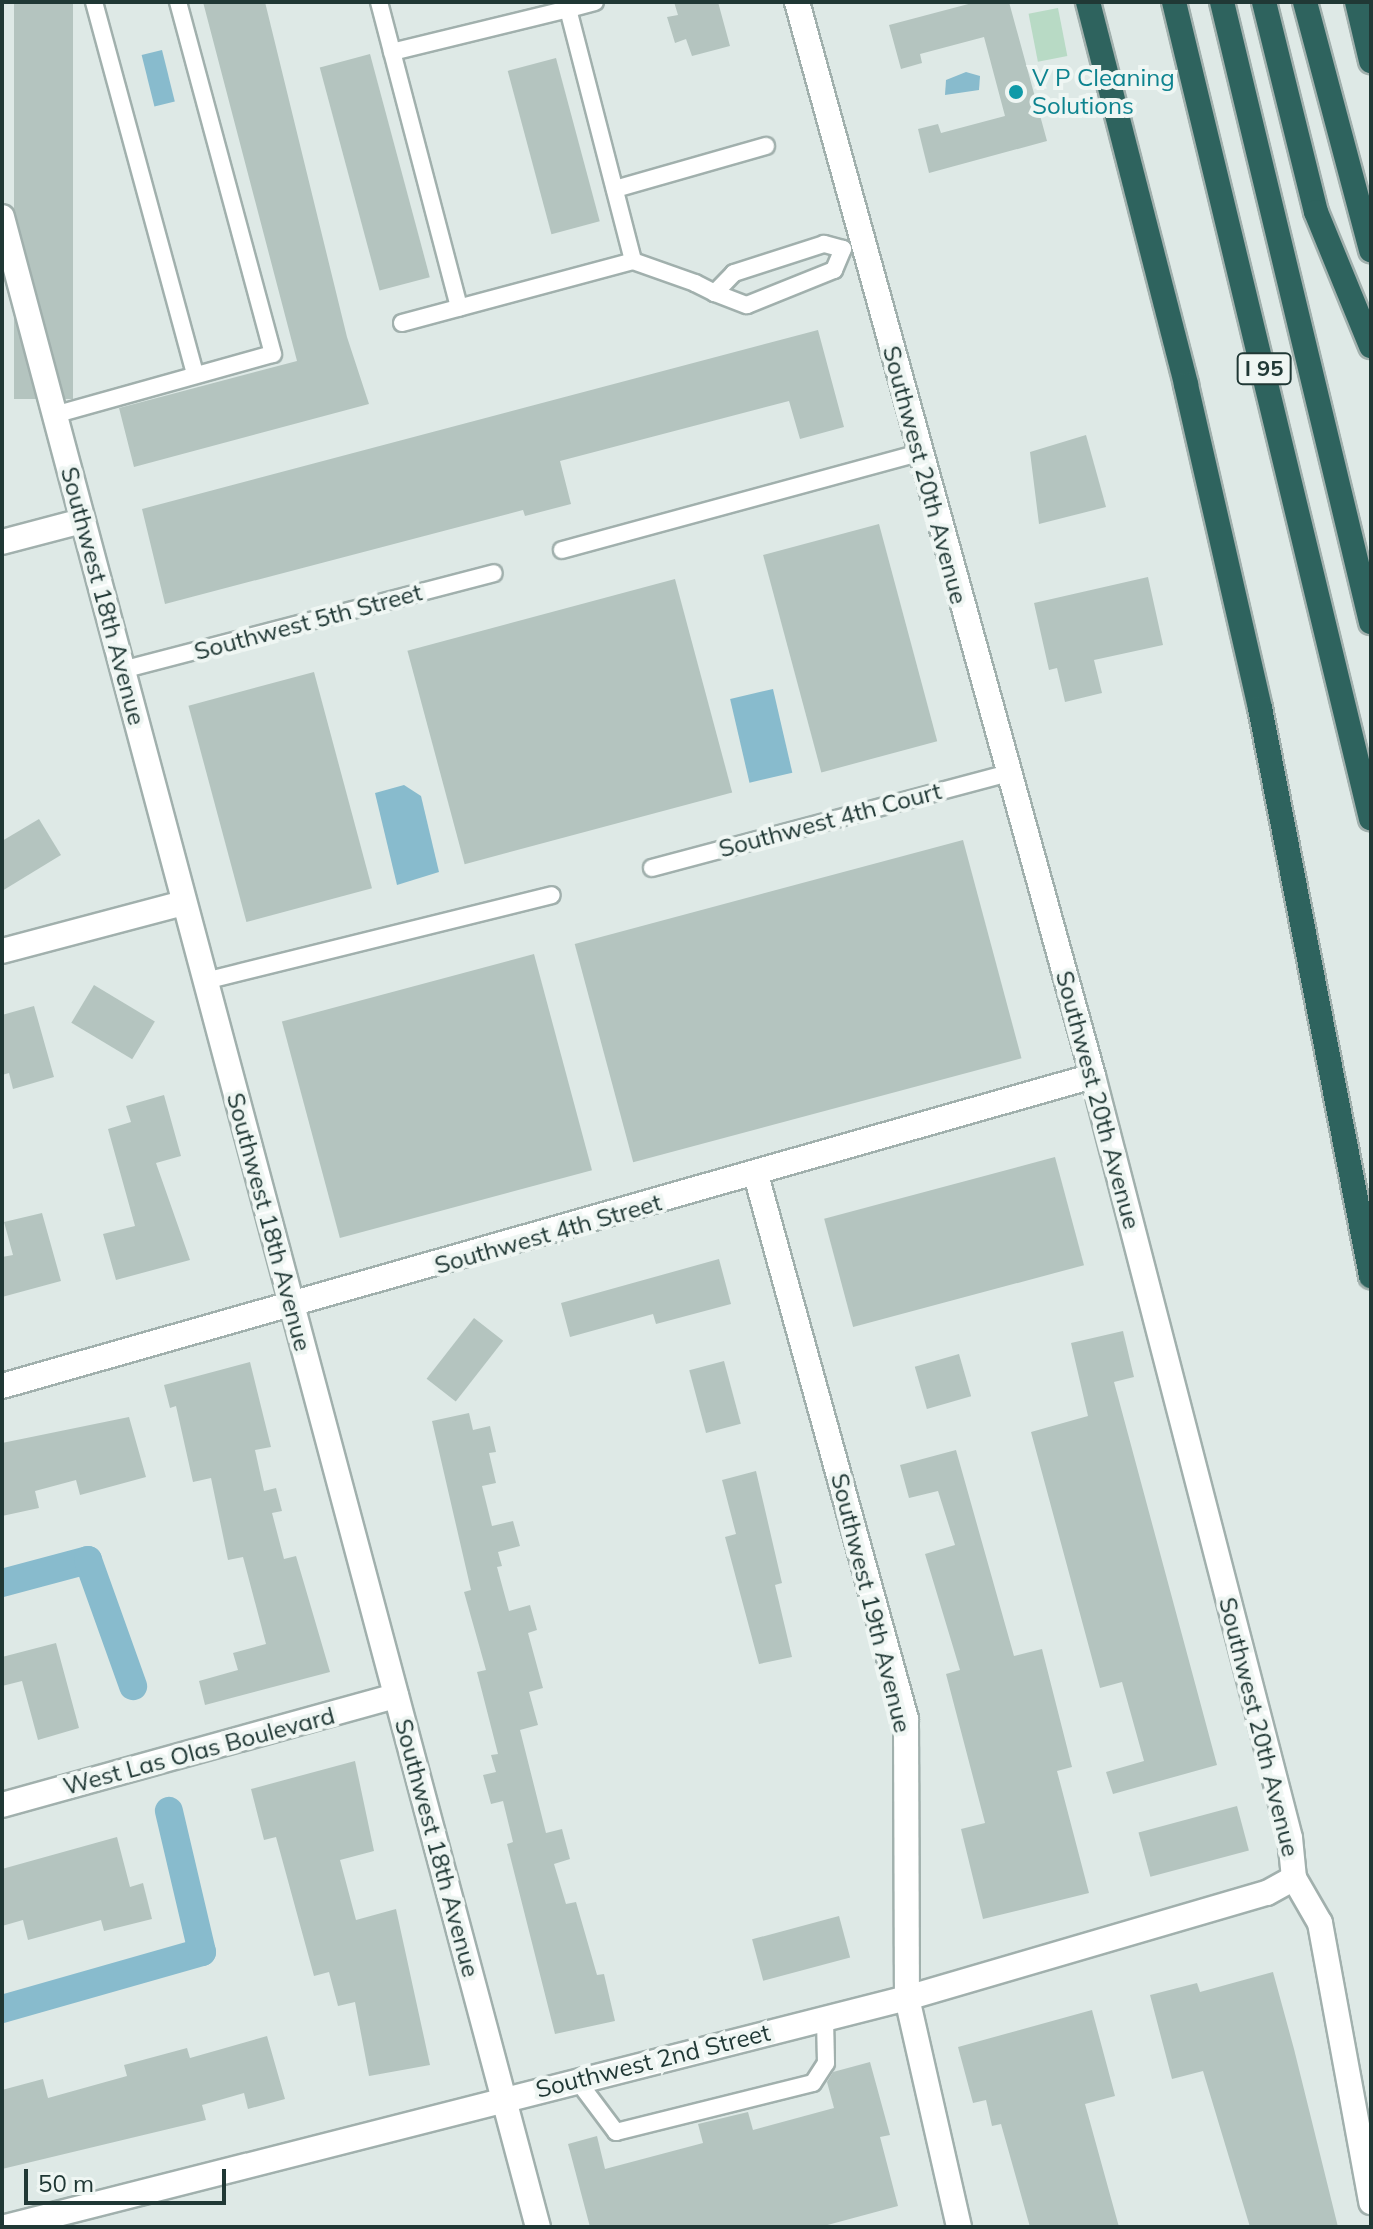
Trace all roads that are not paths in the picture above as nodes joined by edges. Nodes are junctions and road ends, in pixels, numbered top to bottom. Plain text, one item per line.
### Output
1 (94, 2) edge
2 (178, 2) edge
3 (379, 2) edge
4 (595, 2) edge
5 (797, 2) edge
6 (1088, 2) edge
7 (1174, 2) edge
8 (1222, 2) edge
9 (1264, 2) edge
10 (1305, 2) edge
11 (1357, 2) edge
12 (568, 9) junction
13 (392, 52) junction
14 (1371, 61) edge
15 (766, 146) dead end
16 (615, 189) junction
17 (2, 217) edge
18 (853, 249) junction
19 (1371, 250) edge
20 (633, 261) junction
21 (715, 293) junction
22 (459, 308) junction
23 (402, 323) dead end
24 (1371, 346) edge
25 (195, 375) junction
26 (54, 415) junction
27 (918, 453) junction
28 (82, 521) junction
29 (2, 542) edge
30 (562, 550) dead end
31 (494, 573) dead end
32 (1371, 622) edge
33 (122, 670) junction
34 (1008, 773) junction
35 (1371, 819) edge
36 (652, 868) dead end
37 (552, 895) dead end
38 (184, 903) junction
39 (2, 951) edge
40 (205, 981) junction
41 (1093, 1076) junction
42 (756, 1175) junction
43 (1371, 1276) edge
44 (292, 1307) junction
45 (2, 1386) edge
46 (396, 1696) junction
47 (2, 1805) edge
48 (1294, 1878) junction
49 (907, 1998) junction
50 (825, 2018) junction
51 (577, 2080) junction
52 (504, 2098) junction
53 (1371, 2202) edge
54 (6, 2227) edge
55 (538, 2227) edge
56 (959, 2227) edge

1 - 25 lane
2 - 25 lane
3 - 13 lane
4 - 12 lane
5 - 18 street, Southwest 20th Avenue
6 - 43 highway
7 - 35 highway, I 95
8 - 32 highway
9 - 24 highway
10 - 19 highway
11 - 14 highway
12 - 13 lane
12 - 16 lane
13 - 22 lane
15 - 16 lane
16 - 20 lane
17 - 26 street, Southwest 18th Avenue
18 - 21 lane
18 - 21 lane
18 - 27 street, Southwest 20th Avenue
20 - 21 lane
20 - 22 lane
22 - 23 lane
25 - 26 lane
26 - 28 street, Southwest 18th Avenue
27 - 30 lane
27 - 34 street, Southwest 20th Avenue
28 - 29 street
28 - 33 street, Southwest 18th Avenue
31 - 33 lane, Southwest 5th Street
33 - 38 street, Southwest 18th Avenue
34 - 36 lane, Southwest 4th Court
34 - 41 street, Southwest 20th Avenue
37 - 40 lane
38 - 39 street
38 - 40 street, Southwest 18th Avenue
40 - 44 street, Southwest 18th Avenue
41 - 42 street, Southwest 4th Street
41 - 48 street, Southwest 20th Avenue
42 - 44 street, Southwest 4th Street
42 - 49 street, Southwest 19th Avenue
44 - 45 street, Southwest 4th Street
44 - 46 street, Southwest 18th Avenue
46 - 47 street, West Las Olas Boulevard
46 - 52 street, Southwest 18th Avenue
48 - 49 street, Southwest 2nd Street
48 - 53 street, Southwest 20th Avenue
49 - 50 street, Southwest 2nd Street
49 - 56 street, Southwest 19th Avenue
50 - 51 street, Southwest 2nd Street
50 - 51 lane
51 - 52 street, Southwest 2nd Street
52 - 54 street, Southwest 2nd Street
52 - 55 street, Southwest 18th Avenue

